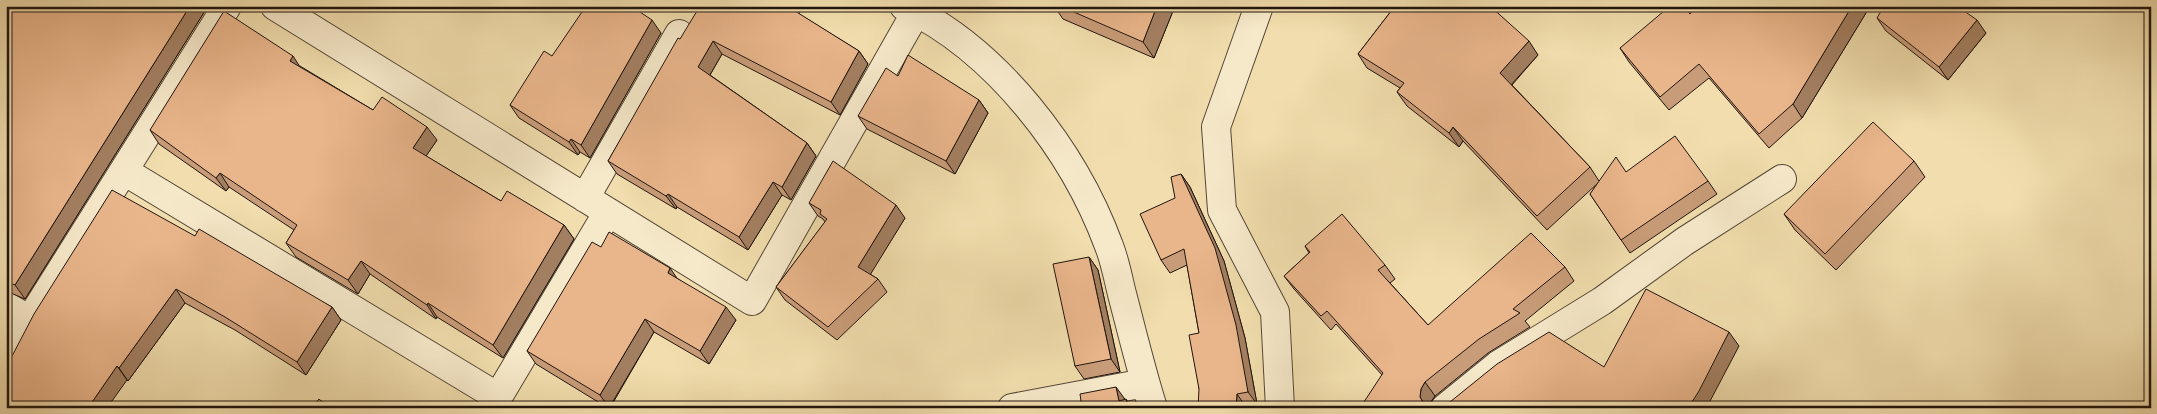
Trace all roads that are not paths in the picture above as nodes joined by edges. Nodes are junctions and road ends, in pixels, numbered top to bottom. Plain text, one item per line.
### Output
1 (228, 6) edge
2 (275, 6) edge
3 (1259, 6) edge
4 (910, 9) edge
5 (678, 34) dead end
6 (124, 171) junction
7 (1782, 179) dead end
8 (585, 198) junction
9 (608, 212) junction
10 (6, 306) edge
11 (30, 320) junction
12 (6, 366) edge
13 (1149, 396) edge
14 (1012, 408) edge
15 (1280, 408) edge
16 (1445, 408) edge

1 - 6 street
2 - 8 street
3 - 15 street
4 - 9 street
4 - 13 street
5 - 8 street
6 - 9 street
6 - 11 street
7 - 16 street
8 - 9 street
10 - 11 street
11 - 12 street
13 - 14 street

